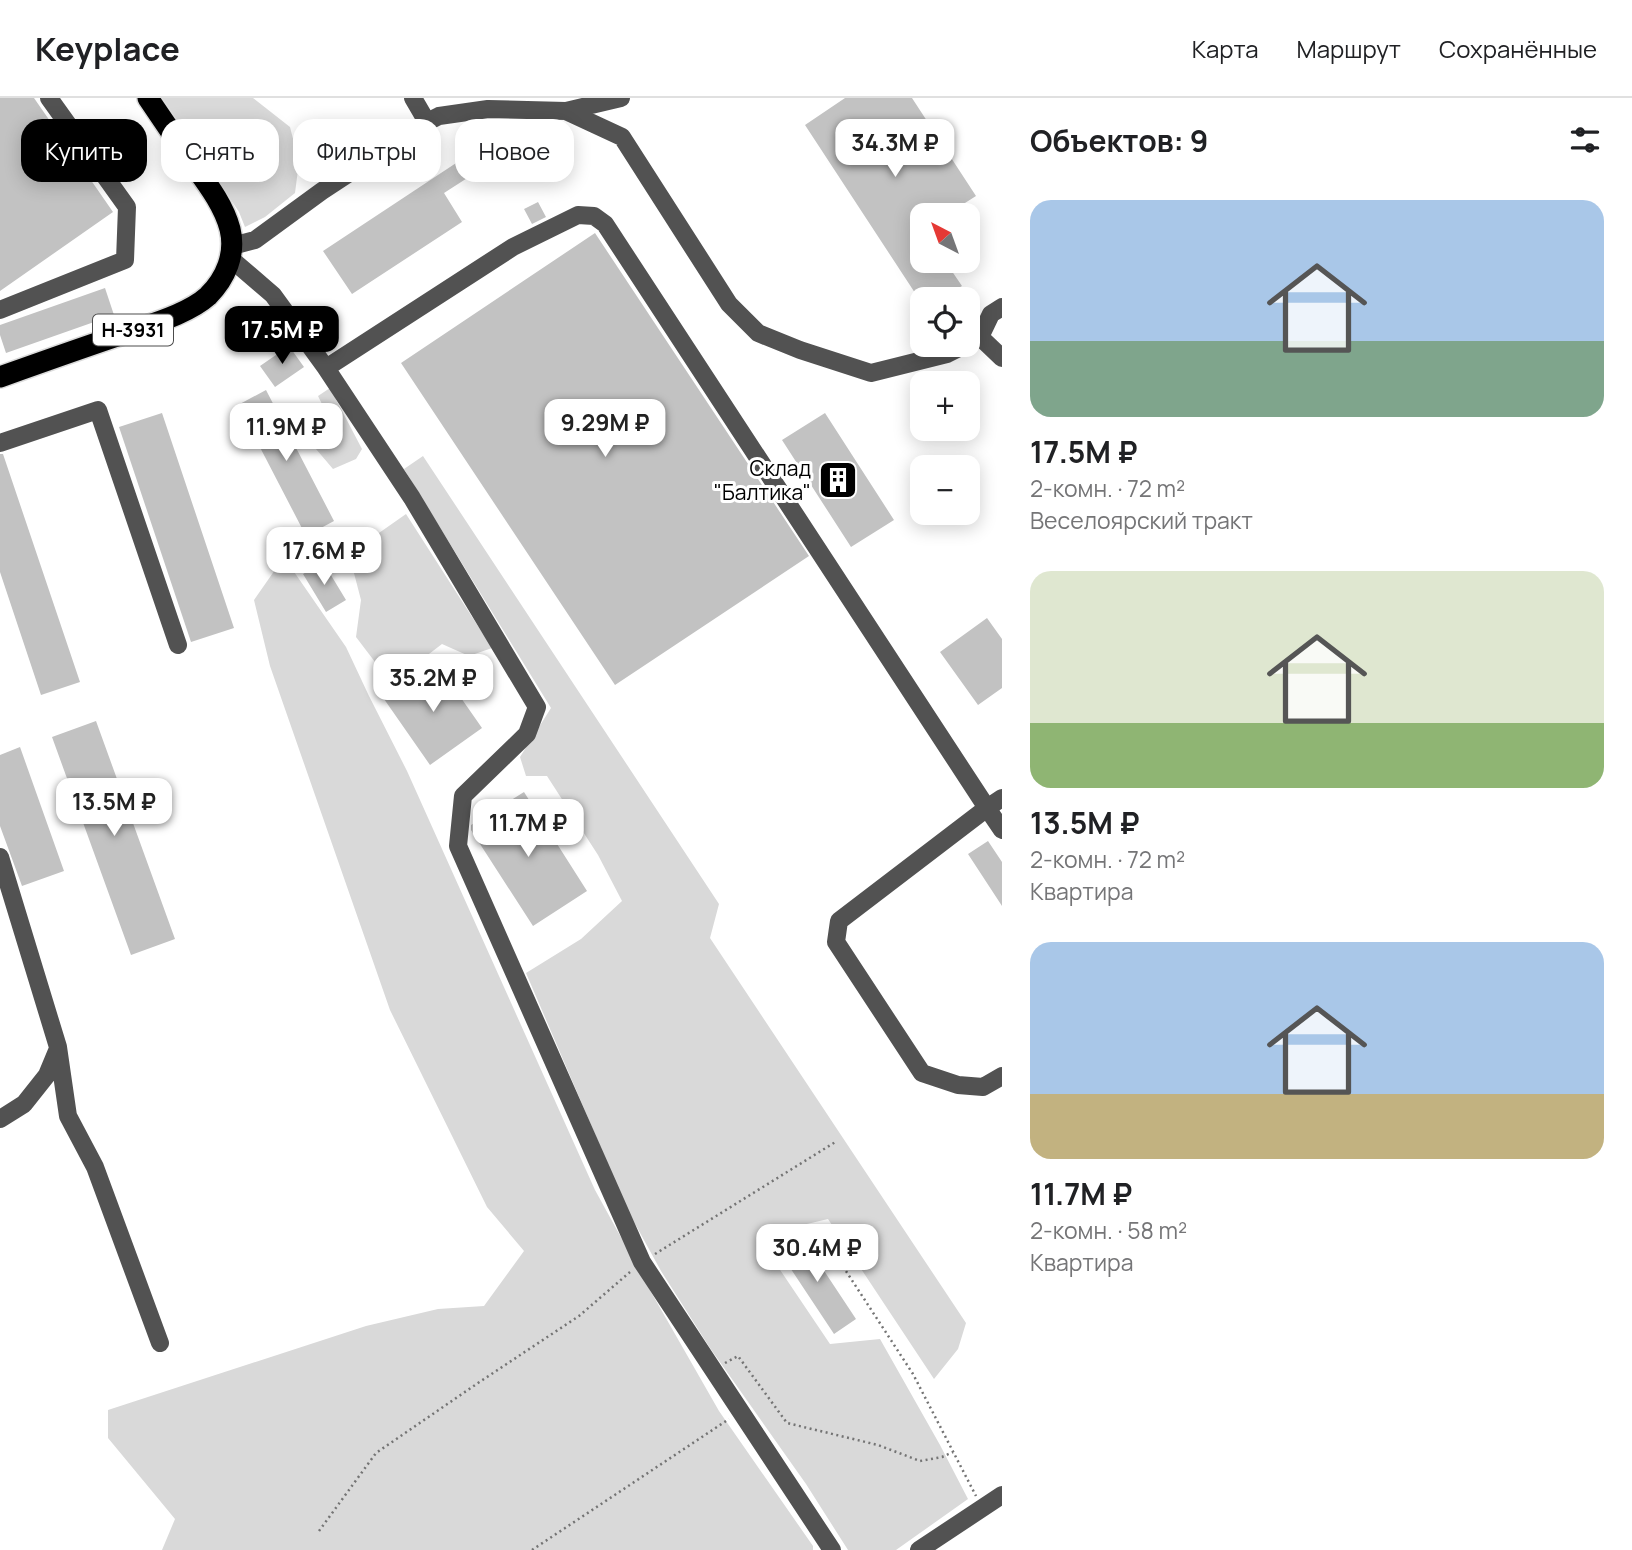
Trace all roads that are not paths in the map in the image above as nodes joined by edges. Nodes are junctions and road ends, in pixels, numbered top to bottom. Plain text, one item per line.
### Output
1 (49, 98) edge
2 (148, 98) edge
3 (413, 98) edge
4 (621, 98) edge
5 (585, 102) edge
6 (566, 111) junction
7 (425, 119) edge
8 (433, 119) edge
9 (336, 182) edge
10 (231, 252) junction
11 (1002, 307) edge
12 (0, 310) edge
13 (980, 329) edge
14 (980, 347) edge
15 (935, 357) edge
16 (1002, 358) edge
17 (326, 368) junction
18 (0, 377) edge
19 (0, 443) edge
20 (178, 645) dead end
21 (1002, 798) edge
22 (987, 808) junction
23 (1002, 830) edge
24 (0, 857) edge
25 (58, 1047) junction
26 (1002, 1076) edge
27 (0, 1119) edge
28 (160, 1343) dead end
29 (1002, 1495) edge
30 (832, 1550) edge
31 (919, 1550) edge

1 - 12 street
2 - 10 highway
3 - 7 street
4 - 5 street
5 - 6 street
6 - 8 street
6 - 15 street
9 - 10 street
10 - 17 street
10 - 18 highway, Н-3931
11 - 13 street
14 - 16 street
17 - 22 street
17 - 30 street
19 - 20 street
21 - 22 street
22 - 23 street
22 - 26 street
24 - 25 street
25 - 27 street
25 - 28 street
29 - 31 street

